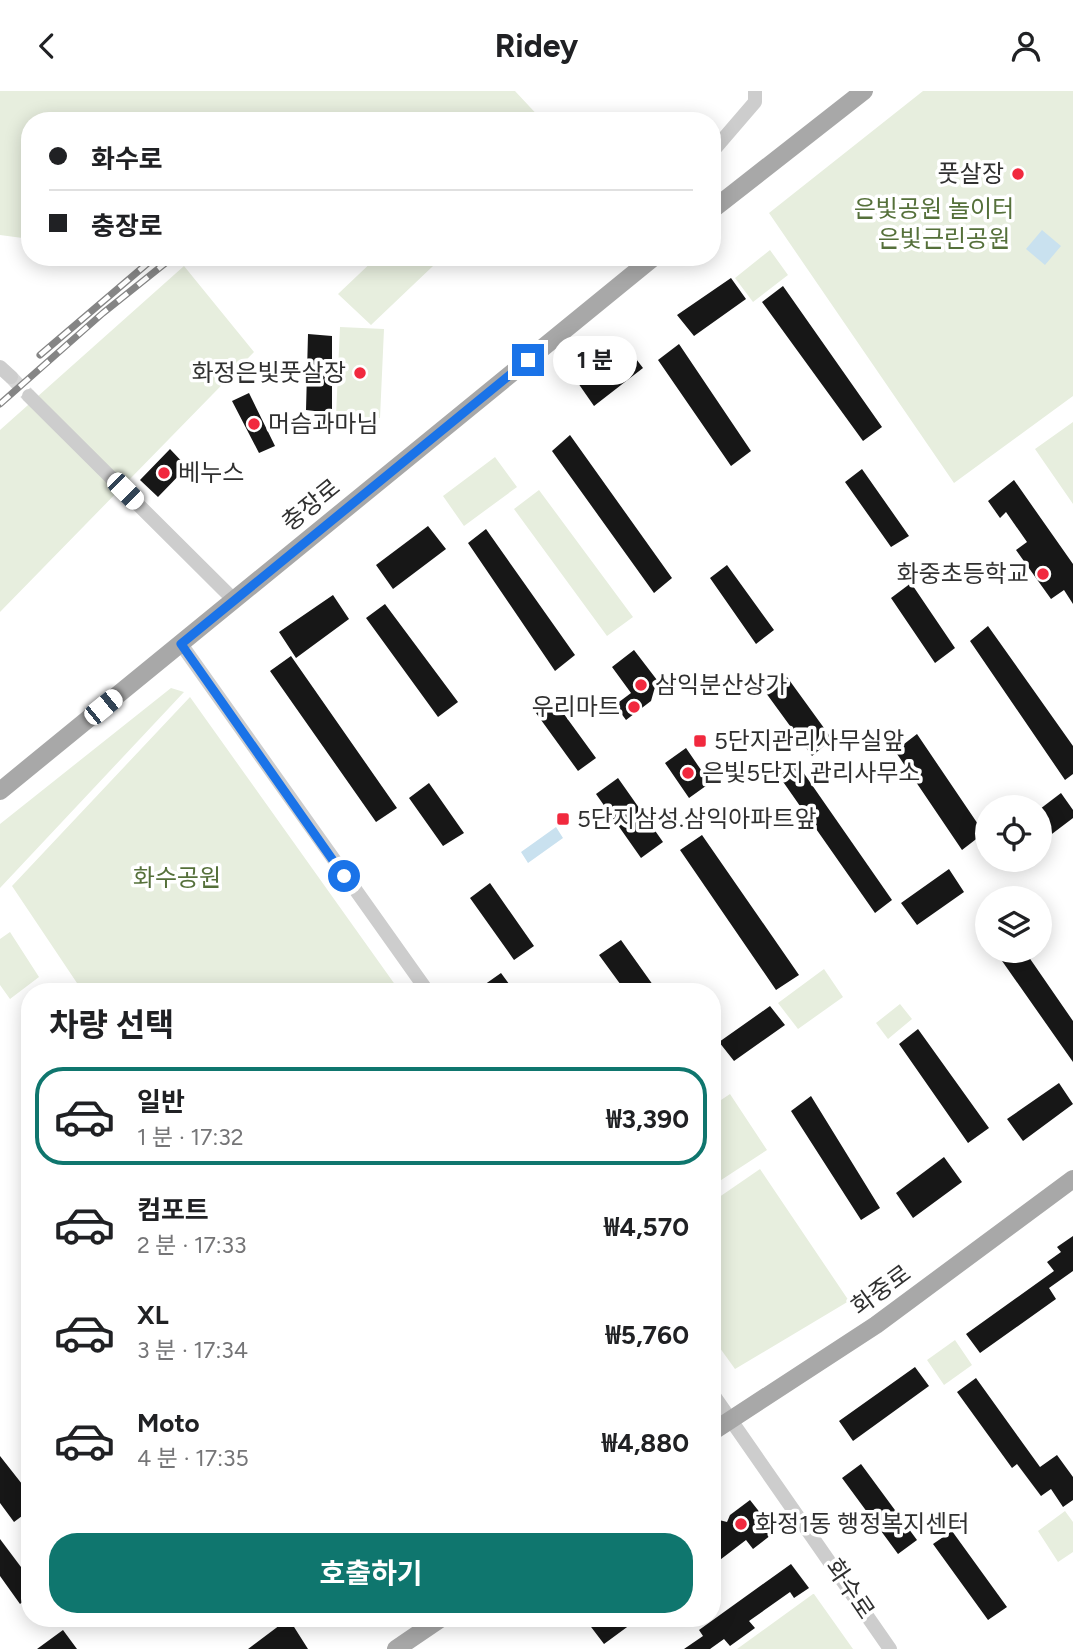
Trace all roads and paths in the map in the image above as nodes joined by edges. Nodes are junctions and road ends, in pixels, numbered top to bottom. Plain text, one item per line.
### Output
1 (755, 91) edge
2 (864, 91) edge
3 (721, 142) edge
4 (721, 203) edge
5 (643, 266) edge
6 (29, 397) tunnel mouth
7 (234, 600) junction
8 (181, 644) junction
9 (0, 791) edge
10 (417, 983) edge
11 (1073, 1179) edge
12 (721, 1405) edge
13 (731, 1419) junction
14 (721, 1426) edge
15 (428, 1627) edge
16 (396, 1649) edge
17 (890, 1649) edge

1 - 3 street
2 - 4 main road
5 - 7 main road, 충장로
6 - 7 street
7 - 8 main road, 충장로
8 - 9 main road, 충장로
8 - 10 street
11 - 13 main road, 화중로
12 - 13 street, 화수로
13 - 14 main road, 화중로
13 - 17 street, 화수로
15 - 16 main road

